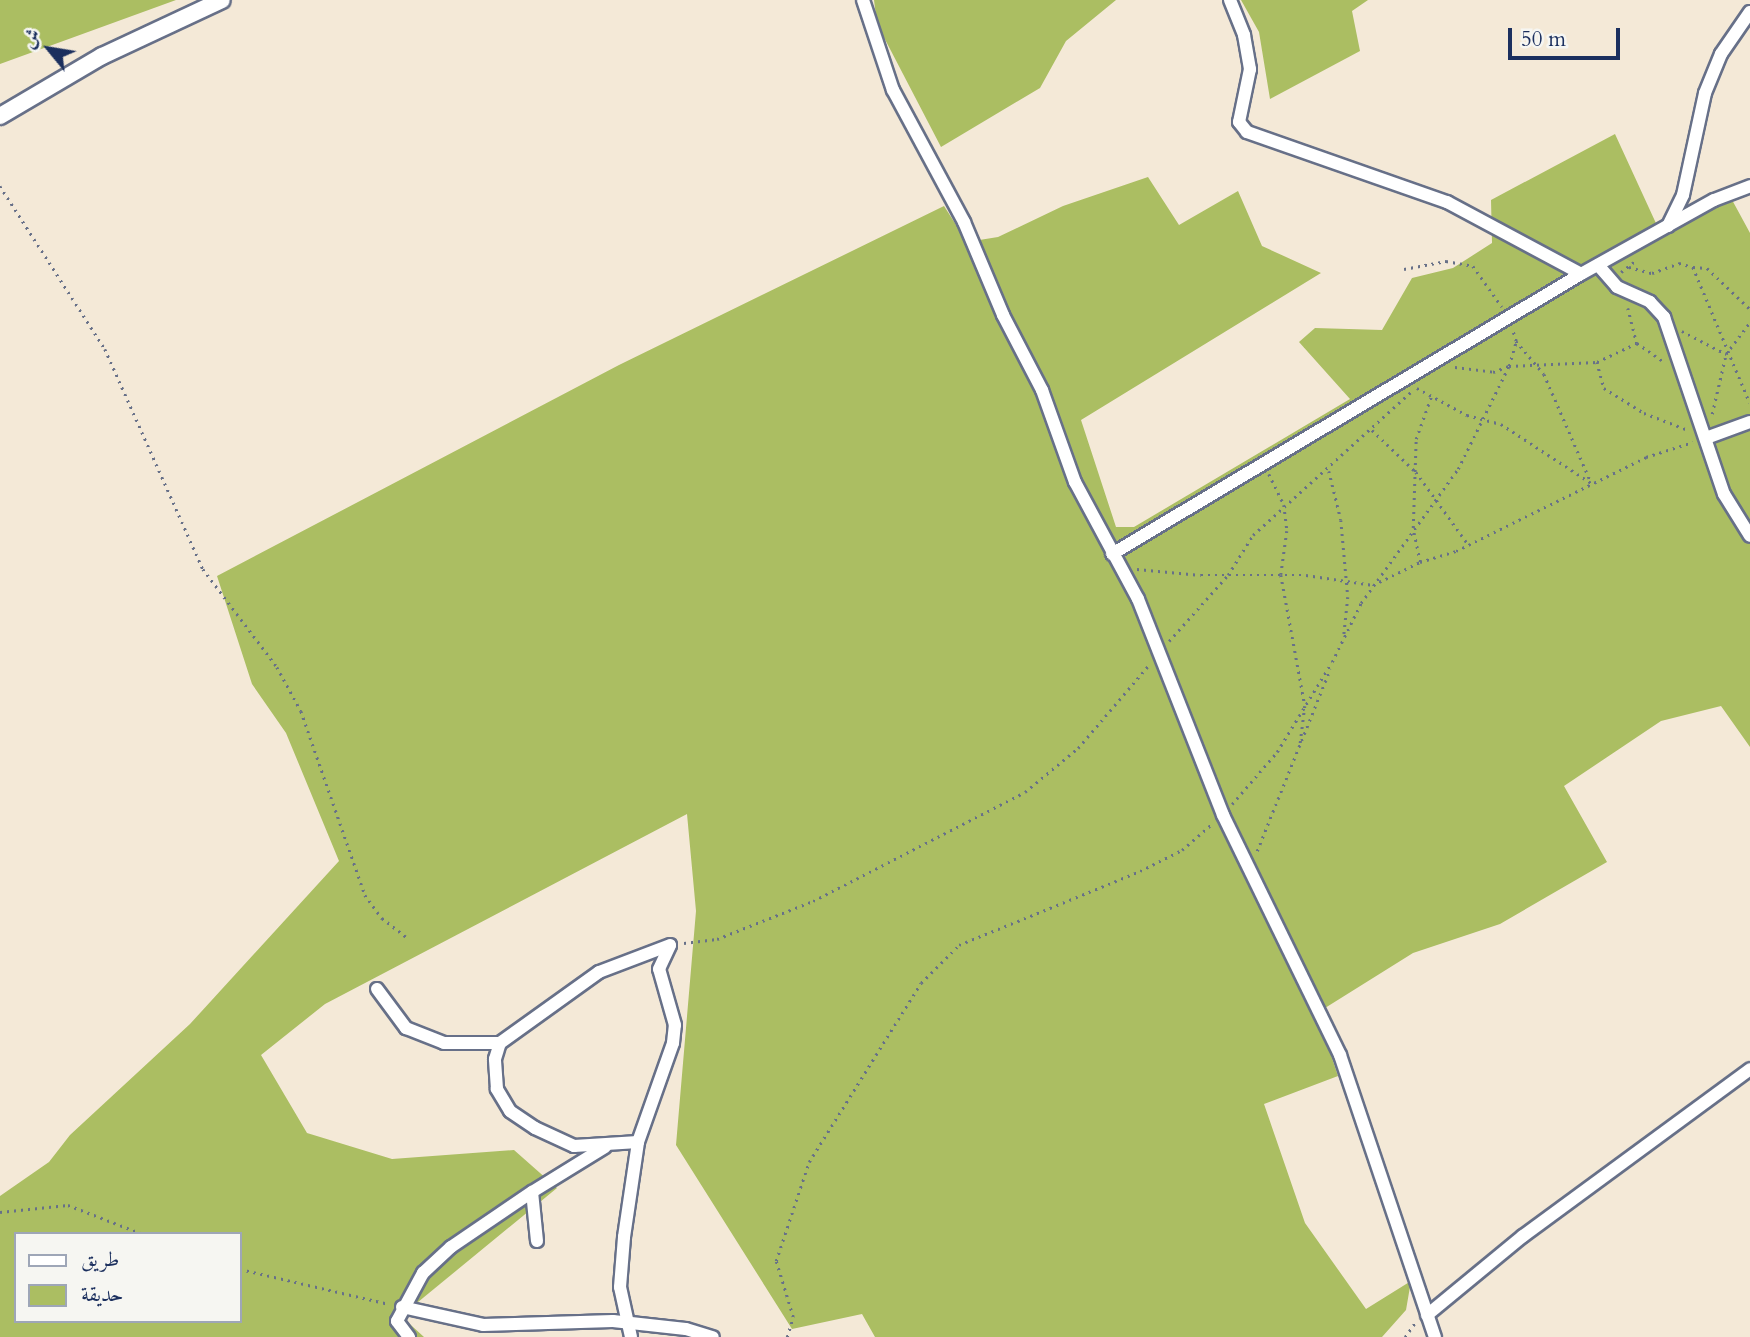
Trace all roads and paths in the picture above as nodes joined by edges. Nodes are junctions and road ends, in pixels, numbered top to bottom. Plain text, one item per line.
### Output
1 (222, 0) edge
2 (863, 0) edge
3 (1230, 0) edge
4 (1750, 12) edge
5 (0, 116) edge
6 (0, 186) edge
7 (1750, 186) edge
8 (1668, 226) junction
9 (1598, 265) junction
10 (1629, 267) dead end
11 (1693, 267) junction
12 (1404, 269) dead end
13 (1581, 274) junction
14 (1623, 291) junction
15 (1750, 309) edge
16 (1508, 317) junction
17 (1750, 322) edge
18 (1667, 323) junction
19 (1516, 341) junction
20 (1636, 342) junction
21 (1726, 354) junction
22 (1597, 362) junction
23 (1535, 364) junction
24 (1509, 366) junction
25 (1454, 367) dead end
26 (1684, 376) junction
27 (1424, 380) dead end
28 (1416, 388) junction
29 (1431, 397) junction
30 (1750, 403) edge
31 (1481, 421) junction
32 (1750, 422) edge
33 (1372, 429) junction
34 (1706, 438) junction
35 (1264, 465) junction
36 (1329, 469) junction
37 (1416, 472) junction
38 (1591, 483) junction
39 (1436, 499) junction
40 (1283, 505) junction
41 (1413, 528) junction
42 (1750, 536) edge
43 (1468, 544) junction
44 (1112, 554) junction
45 (1420, 562) junction
46 (1121, 568) junction
47 (1228, 575) junction
48 (1281, 575) junction
49 (1347, 581) junction
50 (1373, 585) junction
51 (1344, 637) junction
52 (1160, 652) junction
53 (1332, 662) junction
54 (1305, 706) junction
55 (1300, 750) junction
56 (1223, 815) junction
57 (1250, 867) junction
58 (408, 938) dead end
59 (670, 944) junction
60 (377, 989) dead end
61 (500, 1043) junction
62 (1750, 1069) edge
63 (638, 1142) junction
64 (606, 1147) junction
65 (531, 1192) junction
66 (0, 1212) edge
67 (138, 1232) edge
68 (537, 1241) dead end
69 (242, 1269) edge
70 (402, 1307) junction
71 (1427, 1315) junction
72 (627, 1322) junction
73 (409, 1337) edge
74 (631, 1337) edge
75 (713, 1337) edge
76 (787, 1337) edge
77 (1435, 1337) edge

1 - 5 street
2 - 44 street
3 - 13 street
4 - 8 street
6 - 58 path
7 - 8 street
8 - 9 street
9 - 13 street
9 - 14 street
10 - 11 path
11 - 15 path
11 - 21 path
12 - 16 path
13 - 16 street
14 - 18 street
14 - 20 path
16 - 19 path
16 - 35 street
17 - 21 path
18 - 21 path
18 - 26 street
19 - 23 path
19 - 24 path
20 - 22 path
20 - 26 path
21 - 30 path
21 - 34 path
22 - 23 path
22 - 34 path
23 - 24 path
23 - 38 path
24 - 25 path
24 - 31 path
26 - 34 street
27 - 28 path
28 - 29 path
28 - 33 path
29 - 31 path
29 - 37 path
31 - 38 path
31 - 39 path
32 - 34 street
33 - 36 path
33 - 37 path
34 - 38 path
34 - 42 street
35 - 40 path
35 - 44 street
36 - 40 path
36 - 49 path
37 - 39 path
37 - 41 path
38 - 43 path
39 - 41 path
39 - 43 path
40 - 47 path
40 - 48 path
41 - 45 path
41 - 50 path
43 - 45 path
44 - 46 street
45 - 50 path
46 - 47 path
46 - 52 street
47 - 48 path
47 - 52 path
48 - 49 path
48 - 54 path
49 - 50 path
49 - 51 path
50 - 51 path
51 - 53 path
52 - 56 street
52 - 59 path
53 - 54 path
53 - 55 path
54 - 55 path
54 - 56 path
55 - 57 path
56 - 57 street
56 - 76 path
57 - 71 street
59 - 61 street
59 - 63 street
60 - 61 street
61 - 64 street
62 - 71 street
63 - 64 street
63 - 72 street
64 - 65 street
65 - 68 street
65 - 70 street
66 - 67 path
69 - 70 path
70 - 72 street
70 - 73 street
71 - 77 street
72 - 74 street
72 - 75 street

